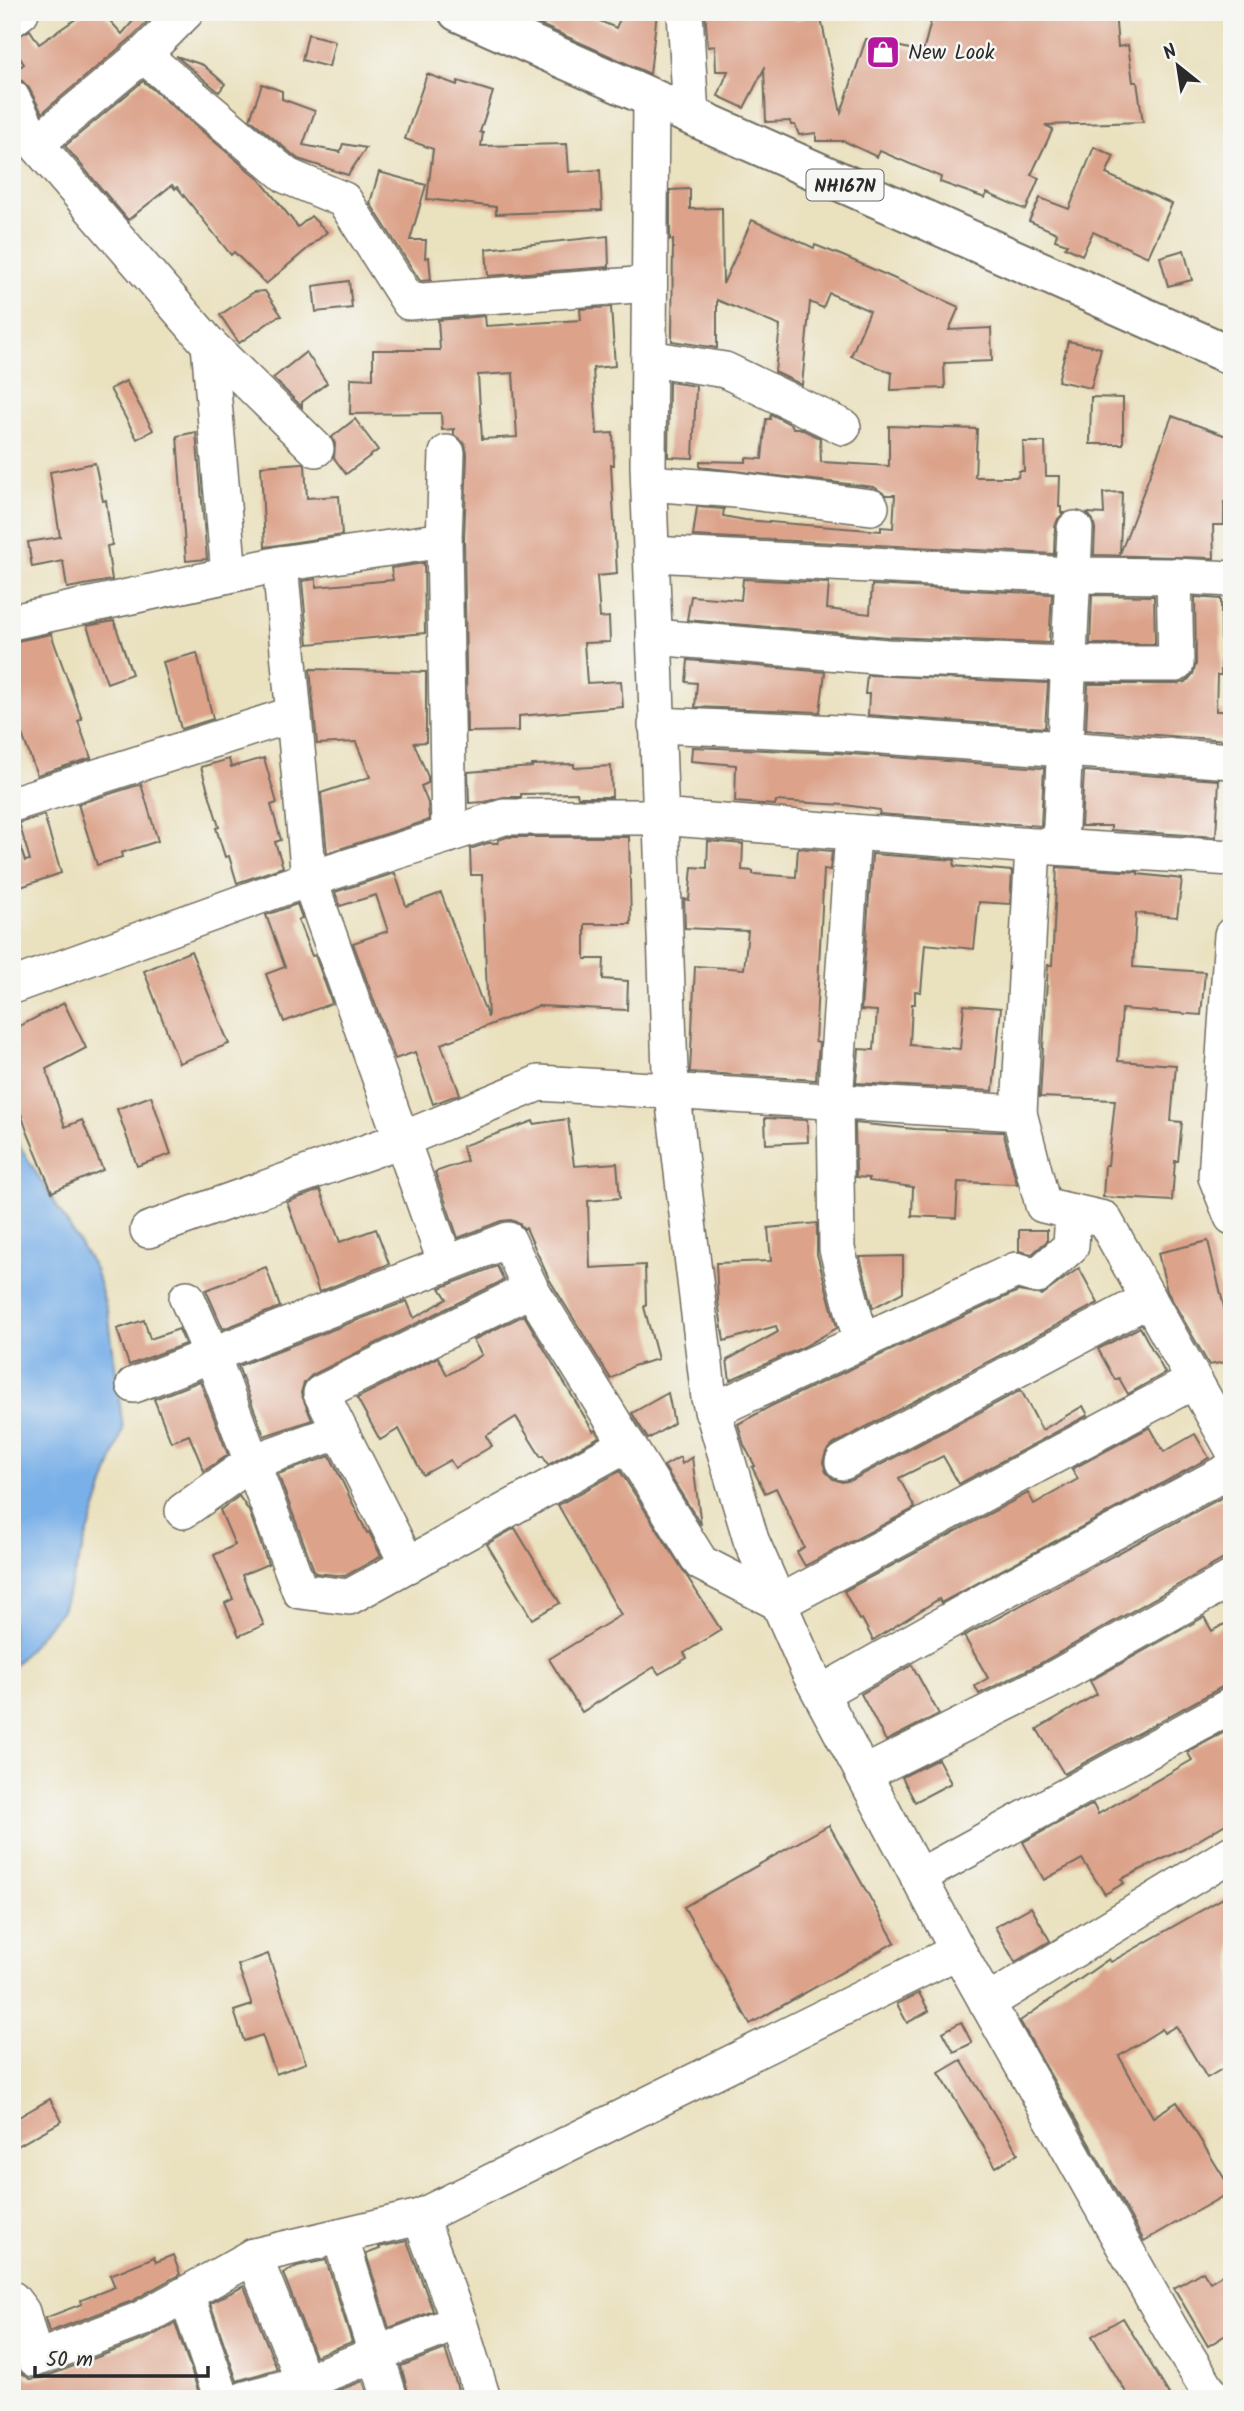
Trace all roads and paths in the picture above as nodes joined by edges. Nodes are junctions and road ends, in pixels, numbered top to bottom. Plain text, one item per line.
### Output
1 (21, 12) edge
2 (186, 12) edge
3 (458, 12) edge
4 (685, 12) edge
5 (12, 19) edge
6 (143, 55) junction
7 (12, 98) edge
8 (651, 98) junction
9 (691, 116) junction
10 (36, 144) junction
11 (649, 284) junction
12 (209, 344) junction
13 (1232, 356) edge
14 (649, 358) junction
15 (843, 427) dead end
16 (316, 449) dead end
17 (447, 453) dead end
18 (649, 484) junction
19 (871, 507) dead end
20 (1075, 530) dead end
21 (444, 540) junction
22 (651, 554) junction
23 (280, 564) junction
24 (229, 575) junction
25 (1073, 575) junction
26 (1174, 576) junction
27 (1232, 579) edge
28 (12, 622) edge
29 (654, 637) junction
30 (1068, 664) junction
31 (294, 714) junction
32 (656, 725) junction
33 (1065, 748) junction
34 (1232, 761) edge
35 (12, 804) edge
36 (659, 817) junction
37 (853, 832) junction
38 (449, 835) junction
39 (1046, 847) junction
40 (1232, 858) edge
41 (309, 879) junction
42 (1232, 935) edge
43 (12, 986) edge
44 (672, 1092) junction
45 (835, 1102) junction
46 (1019, 1113) junction
47 (401, 1140) junction
48 (1073, 1212) junction
49 (1232, 1217) edge
50 (148, 1230) dead end
51 (446, 1264) junction
52 (531, 1289) junction
53 (187, 1298) dead end
54 (1149, 1299) junction
55 (861, 1341) junction
56 (212, 1355) junction
57 (1194, 1381) junction
58 (134, 1385) dead end
59 (712, 1410) junction
60 (340, 1431) junction
61 (627, 1444) junction
62 (1232, 1448) edge
63 (252, 1462) junction
64 (843, 1462) dead end
65 (1232, 1469) edge
66 (183, 1511) dead end
67 (408, 1565) junction
68 (1232, 1578) edge
69 (779, 1603) junction
70 (821, 1693) junction
71 (1232, 1705) edge
72 (864, 1774) junction
73 (1232, 1853) edge
74 (918, 1877) junction
75 (958, 1951) junction
76 (987, 2003) junction
77 (420, 2217) junction
78 (340, 2236) junction
79 (254, 2256) junction
80 (186, 2294) junction
81 (12, 2299) edge
82 (459, 2322) junction
83 (377, 2354) junction
84 (304, 2391) edge
85 (222, 2399) edge
86 (245, 2399) edge
87 (390, 2399) edge
88 (483, 2399) edge
89 (1214, 2399) edge

1 - 5 street
2 - 6 street
3 - 8 highway, NH167N
4 - 9 street
6 - 10 street
6 - 11 street
7 - 10 street
8 - 9 highway, NH167N
8 - 11 street
9 - 13 highway, NH167N
10 - 12 street
11 - 14 street
12 - 16 street
12 - 24 street
14 - 15 street
14 - 18 street
17 - 21 street
18 - 19 street
18 - 22 street
20 - 25 street
21 - 23 street
21 - 38 street
22 - 25 street
22 - 29 street
23 - 24 street
23 - 31 street
24 - 28 street
25 - 26 street
25 - 30 street
26 - 27 street
26 - 30 street
29 - 30 street
29 - 32 street
30 - 33 street
31 - 35 street
31 - 41 street
32 - 33 street
32 - 36 street
33 - 34 street
33 - 39 street
36 - 37 street
36 - 38 street
36 - 44 street
37 - 39 street
37 - 45 street
38 - 41 street
39 - 40 street
39 - 46 street
41 - 43 street
41 - 47 street
42 - 49 street
44 - 45 street
44 - 47 street
44 - 59 street
45 - 46 street
45 - 55 street
46 - 48 street
47 - 50 street
47 - 51 street
48 - 54 street
48 - 55 street
51 - 52 street
51 - 56 street
52 - 60 street
52 - 61 street
53 - 56 street
54 - 57 street
54 - 64 street
55 - 59 street
56 - 58 street
56 - 63 street
57 - 62 street
57 - 69 street
59 - 69 street
60 - 63 street
60 - 67 street
61 - 67 street
61 - 69 street
63 - 66 street
63 - 67 street
65 - 70 street
68 - 72 street
69 - 70 street
70 - 72 street
71 - 74 street
72 - 74 street
73 - 76 street
74 - 75 street
75 - 76 street
75 - 77 street
76 - 89 street
77 - 78 street
77 - 82 street
78 - 79 street
78 - 83 street
79 - 80 street
79 - 84 street
80 - 81 street
80 - 85 street
82 - 83 street
82 - 88 street
83 - 84 street
83 - 87 street
84 - 86 street

